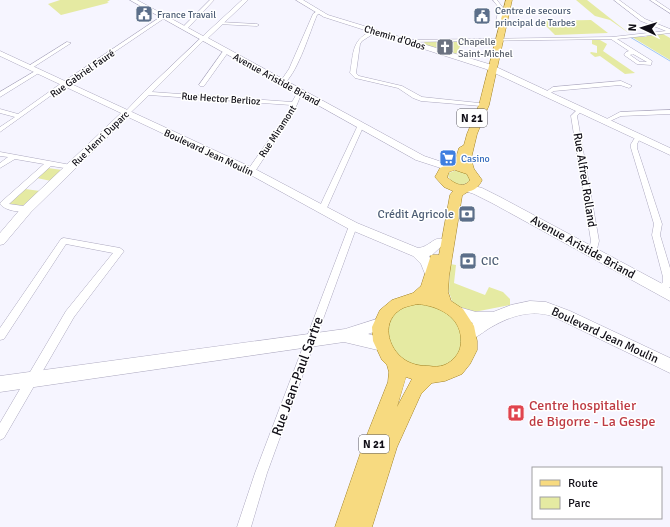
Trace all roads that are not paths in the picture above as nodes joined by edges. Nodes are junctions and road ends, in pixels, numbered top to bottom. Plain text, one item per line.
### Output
1 (133, 0) edge
2 (212, 0) edge
3 (245, 0) edge
4 (299, 0) edge
5 (495, 0) edge
6 (506, 0) edge
7 (509, 0) edge
8 (616, 0) edge
9 (652, 0) edge
10 (319, 12) junction
11 (670, 12) edge
12 (164, 17) junction
13 (220, 24) junction
14 (256, 25) dead end
15 (499, 25) junction
16 (185, 28) junction
17 (374, 31) junction
18 (670, 31) edge
19 (204, 38) junction
20 (498, 38) junction
21 (612, 38) junction
22 (69, 43) dead end
23 (422, 43) junction
24 (226, 51) junction
25 (634, 52) dead end
26 (0, 53) edge
27 (30, 67) junction
28 (491, 68) junction
29 (39, 71) junction
30 (283, 82) junction
31 (65, 83) junction
32 (202, 85) dead end
33 (629, 86) dead end
34 (546, 93) junction
35 (146, 94) junction
36 (304, 94) junction
37 (0, 95) edge
38 (295, 104) junction
39 (479, 105) junction
40 (580, 109) junction
41 (0, 111) edge
42 (670, 112) edge
43 (126, 113) junction
44 (20, 116) junction
45 (606, 121) junction
46 (361, 125) junction
47 (0, 130) edge
48 (638, 137) junction
49 (670, 152) edge
50 (0, 154) edge
51 (13, 156) junction
52 (420, 158) junction
53 (50, 163) junction
54 (0, 166) edge
55 (71, 167) junction
56 (452, 167) junction
57 (469, 170) junction
58 (251, 171) junction
59 (476, 180) junction
60 (445, 181) junction
61 (464, 189) junction
62 (496, 200) junction
63 (27, 209) junction
64 (322, 210) junction
65 (353, 226) junction
66 (0, 241) edge
67 (440, 242) junction
68 (592, 252) junction
69 (417, 254) junction
70 (432, 275) junction
71 (665, 293) edge
72 (418, 298) junction
73 (450, 308) junction
74 (492, 318) junction
75 (380, 324) junction
76 (469, 334) junction
77 (345, 335) junction
78 (0, 336) edge
79 (310, 340) junction
80 (382, 344) junction
81 (395, 362) junction
82 (670, 366) edge
83 (428, 375) junction
84 (32, 379) junction
85 (0, 384) edge
86 (0, 434) edge
87 (244, 527) edge
88 (346, 527) edge
89 (361, 527) edge

1 - 12 street, Avenue Aristide Briand
2 - 16 street
3 - 13 street
4 - 10 street, Chemin d'Odos
5 - 15 street
6 - 15 main road, N 21
7 - 20 main road, N 21
8 - 18 street
9 - 11 street
10 - 17 street, Chemin d'Odos
10 - 30 street
12 - 16 street, Avenue Aristide Briand
12 - 31 street, Rue Gabriel Fauré
13 - 14 street
13 - 19 street
15 - 20 main road, N 21
16 - 19 street, Avenue Aristide Briand
17 - 23 street, Chemin d'Odos
17 - 39 street
18 - 21 street
19 - 24 street, Avenue Aristide Briand
19 - 35 street, Rue Henri Duparc
20 - 21 street
20 - 23 street
20 - 28 main road, N 21
21 - 25 street
22 - 27 street
23 - 28 street, Chemin d'Odos
24 - 30 street, Avenue Aristide Briand
24 - 32 street
26 - 27 street, Boulevard Jean Moulin
27 - 29 street, Boulevard Jean Moulin
28 - 34 street, Chemin d'Odos
28 - 39 main road, N 21
28 - 57 main road, N 21
29 - 31 street, Boulevard Jean Moulin
29 - 37 street
30 - 36 street, Avenue Aristide Briand
31 - 43 street, Boulevard Jean Moulin
31 - 44 street, Rue Gabriel Fauré
33 - 34 street
34 - 40 street, Chemin d'Odos
35 - 38 street, Rue Hector Berlioz
35 - 43 street, Rue Henri Duparc
36 - 38 street, Rue Miramont
36 - 46 street, Avenue Aristide Briand
38 - 58 street, Rue Miramont
39 - 56 main road, N 21
40 - 45 street, Chemin d'Odos
40 - 68 street, Rue Alfred Rolland
41 - 44 street
42 - 45 street
43 - 55 street, Rue Henri Duparc
43 - 58 street, Boulevard Jean Moulin
44 - 47 street, Rue Gabriel Fauré
45 - 48 street, Chemin d'Odos
46 - 52 street, Avenue Aristide Briand
46 - 64 street
48 - 49 street, Chemin d'Odos
48 - 71 street
50 - 51 street
51 - 53 street
51 - 54 street
52 - 56 street, Avenue Aristide Briand
52 - 60 street, Avenue Aristide Briand
53 - 55 street
53 - 63 street
55 - 63 street, Rue Henri Duparc
56 - 57 main road
56 - 60 main road
57 - 59 main road
58 - 64 street, Boulevard Jean Moulin
59 - 61 main road
59 - 62 street, Avenue Aristide Briand
60 - 61 main road
60 - 67 main road
61 - 62 street, Avenue Aristide Briand
61 - 73 main road
62 - 68 street, Avenue Aristide Briand
63 - 66 street, Rue Henri Duparc
64 - 65 street, Boulevard Jean Moulin
65 - 69 street, Boulevard Jean Moulin
65 - 79 street, Rue Jean-Paul Sartre
67 - 69 street
67 - 70 main road
68 - 71 street, Avenue Aristide Briand
69 - 70 street, Boulevard Jean Moulin
70 - 72 main road
72 - 73 main road
72 - 75 main road
73 - 74 street, Boulevard Jean Moulin
73 - 76 main road
74 - 76 street, Boulevard Jean Moulin
74 - 82 street, Boulevard Jean Moulin
75 - 77 street
75 - 80 main road
76 - 83 main road
77 - 79 street
77 - 80 street
78 - 84 street
79 - 84 street
79 - 87 street, Rue Jean-Paul Sartre
80 - 81 main road
81 - 83 main road
81 - 88 main road, N 21
83 - 89 main road, N 21
84 - 85 street
84 - 86 street

